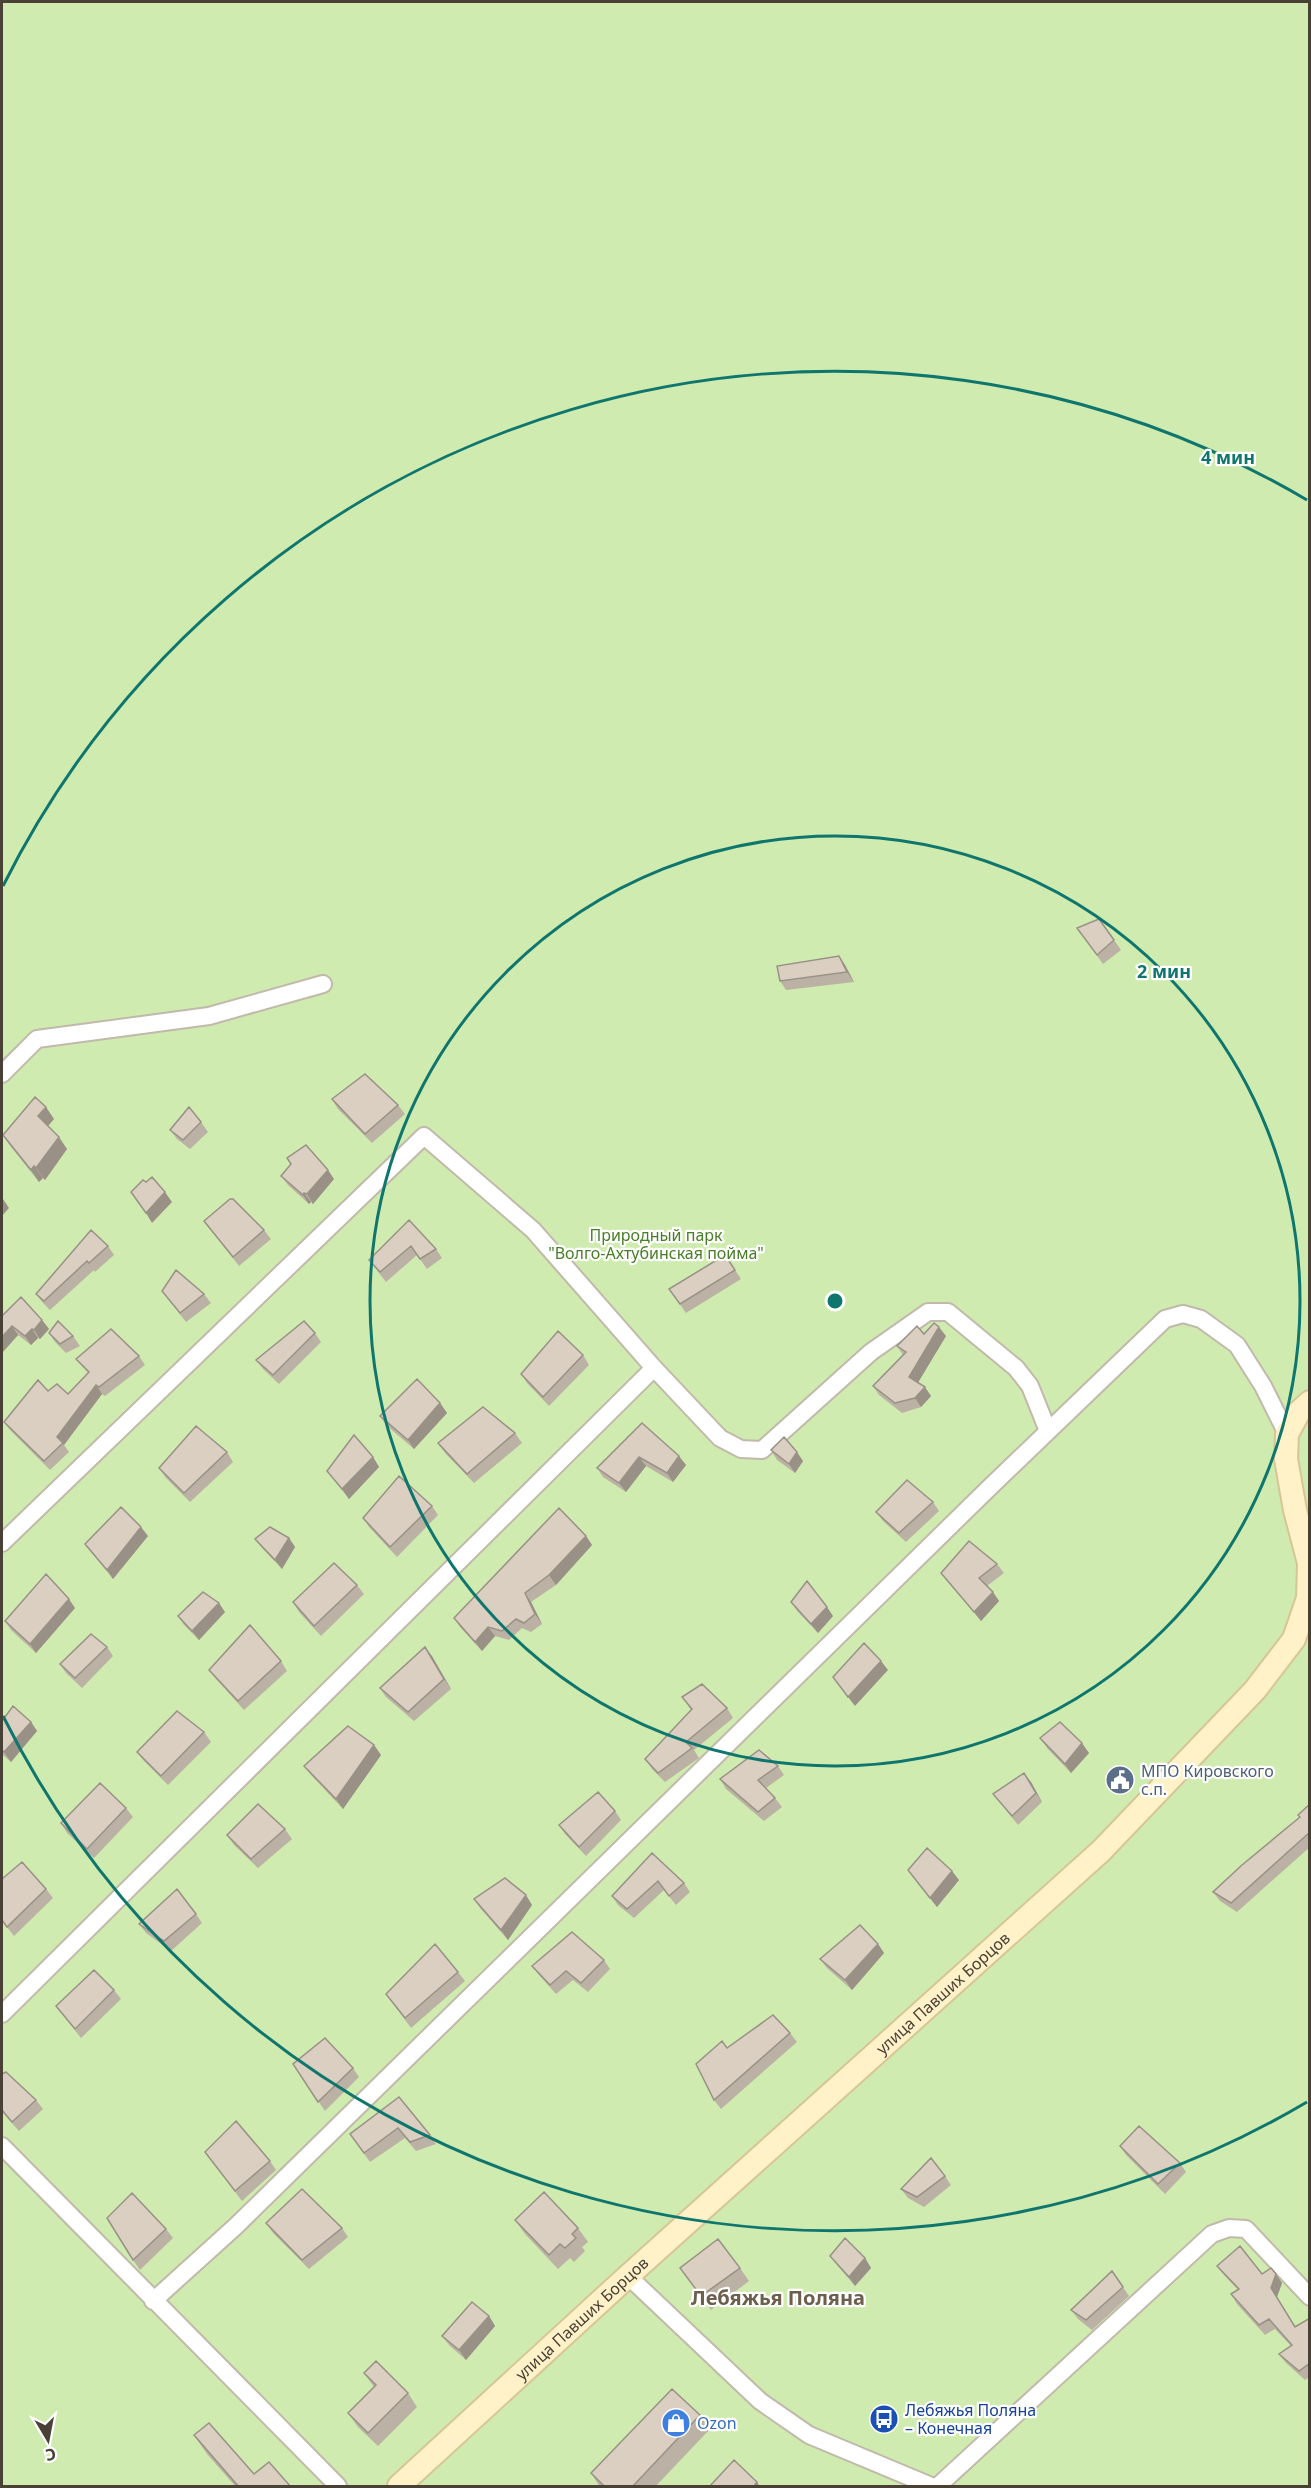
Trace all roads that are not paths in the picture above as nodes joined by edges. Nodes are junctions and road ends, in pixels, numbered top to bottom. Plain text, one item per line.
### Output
1 (323, 984) dead end
2 (2, 1074) edge
3 (654, 1368) junction
4 (1304, 1407) edge
5 (1048, 1431) junction
6 (1287, 1434) junction
7 (2, 1543) edge
8 (2, 2014) edge
9 (2, 2146) edge
10 (628, 2276) junction
11 (1310, 2297) edge
12 (153, 2301) junction
13 (338, 2487) edge
14 (399, 2487) edge
15 (931, 2487) edge
16 (938, 2487) edge

1 - 2 street
3 - 5 street
3 - 7 street
3 - 8 street
4 - 6 street, улица Павших Борцов
5 - 6 street
5 - 12 street
6 - 10 street, улица Павших Борцов
9 - 12 street
10 - 14 street, улица Павших Борцов
10 - 15 street
11 - 16 street
12 - 13 street

